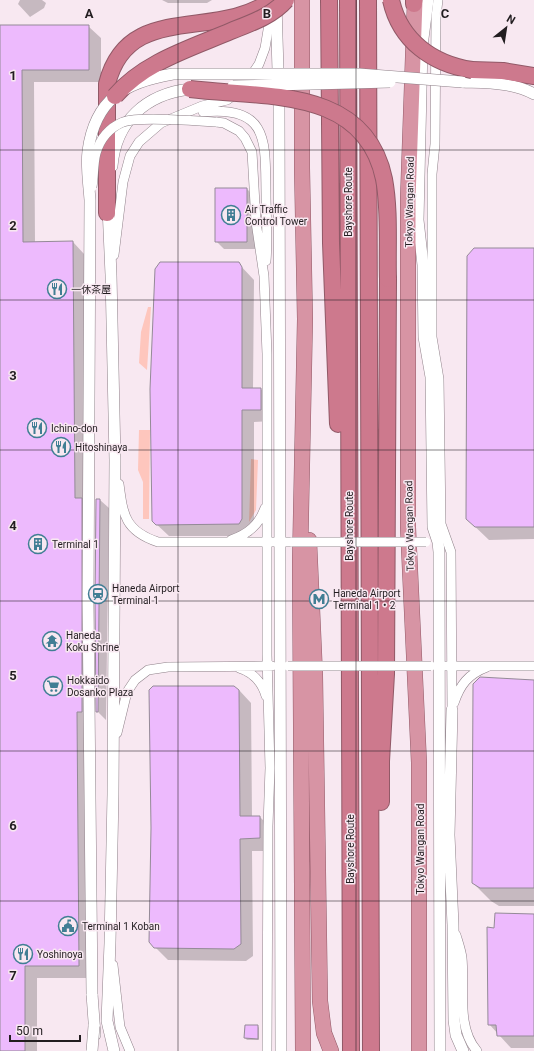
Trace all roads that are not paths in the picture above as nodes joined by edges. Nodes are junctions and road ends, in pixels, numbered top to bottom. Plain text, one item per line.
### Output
1 (272, 0) edge
2 (276, 0) edge
3 (286, 0) edge
4 (302, 0) edge
5 (329, 0) edge
6 (348, 0) edge
7 (368, 0) edge
8 (391, 0) edge
9 (438, 0) edge
10 (418, 1) edge
11 (534, 68) edge
12 (503, 71) junction
13 (467, 76) junction
14 (534, 76) edge
15 (190, 90) junction
16 (533, 93) edge
17 (115, 96) junction
18 (190, 112) junction
19 (90, 200) junction
20 (107, 213) junction
21 (111, 275) junction
22 (264, 276) junction
23 (115, 460) junction
24 (302, 499) junction
25 (268, 501) junction
26 (349, 536) junction
27 (227, 542) junction
28 (267, 542) junction
29 (280, 542) junction
30 (438, 542) junction
31 (284, 665) junction
32 (267, 666) junction
33 (441, 666) junction
34 (491, 666) junction
35 (534, 666) edge
36 (235, 667) junction
37 (268, 701) junction
38 (452, 710) junction
39 (113, 748) junction
40 (453, 925) junction
41 (110, 943) junction
42 (370, 995) junction
43 (94, 1026) junction
44 (92, 1051) edge
45 (97, 1051) edge
46 (114, 1051) edge
47 (130, 1051) edge
48 (267, 1051) edge
49 (281, 1051) edge
50 (303, 1051) edge
51 (331, 1051) edge
52 (351, 1051) edge
53 (371, 1051) edge
54 (420, 1051) edge
55 (440, 1051) edge
56 (463, 1051) edge
57 (477, 1051) edge

1 - 20 highway
2 - 18 street
2 - 29 street
3 - 17 highway, bridge
4 - 24 highway
5 - 26 highway
6 - 26 highway, Bayshore Route
7 - 42 highway, Bayshore Route
8 - 13 highway, bridge
9 - 33 street
10 - 30 street
10 - 54 highway, Tokyo Wangan Road
11 - 12 highway
12 - 13 highway
12 - 14 highway
13 - 15 street, bridge
13 - 16 street
13 - 17 street, bridge
15 - 20 street
15 - 42 highway, bridge
17 - 19 street, bridge
18 - 21 street
18 - 22 street
19 - 22 street, bridge
19 - 43 street, bridge
20 - 21 street
21 - 23 street
22 - 25 street
23 - 27 street
23 - 39 street
24 - 50 highway
24 - 51 highway
25 - 27 street
25 - 28 street
26 - 52 highway, Bayshore Route
27 - 28 street
28 - 29 street
28 - 32 street
29 - 30 street, bridge
29 - 31 street
30 - 33 street
31 - 32 street
31 - 33 street, bridge
31 - 49 street
32 - 36 street
32 - 37 street
33 - 34 street
33 - 38 street
33 - 55 street
34 - 35 street
34 - 38 street
36 - 37 street
36 - 39 street
37 - 48 street
38 - 40 street
39 - 41 street
40 - 56 street
40 - 57 street
41 - 46 street
41 - 47 street
42 - 53 highway, Bayshore Route
43 - 44 street, bridge
43 - 45 street, bridge

